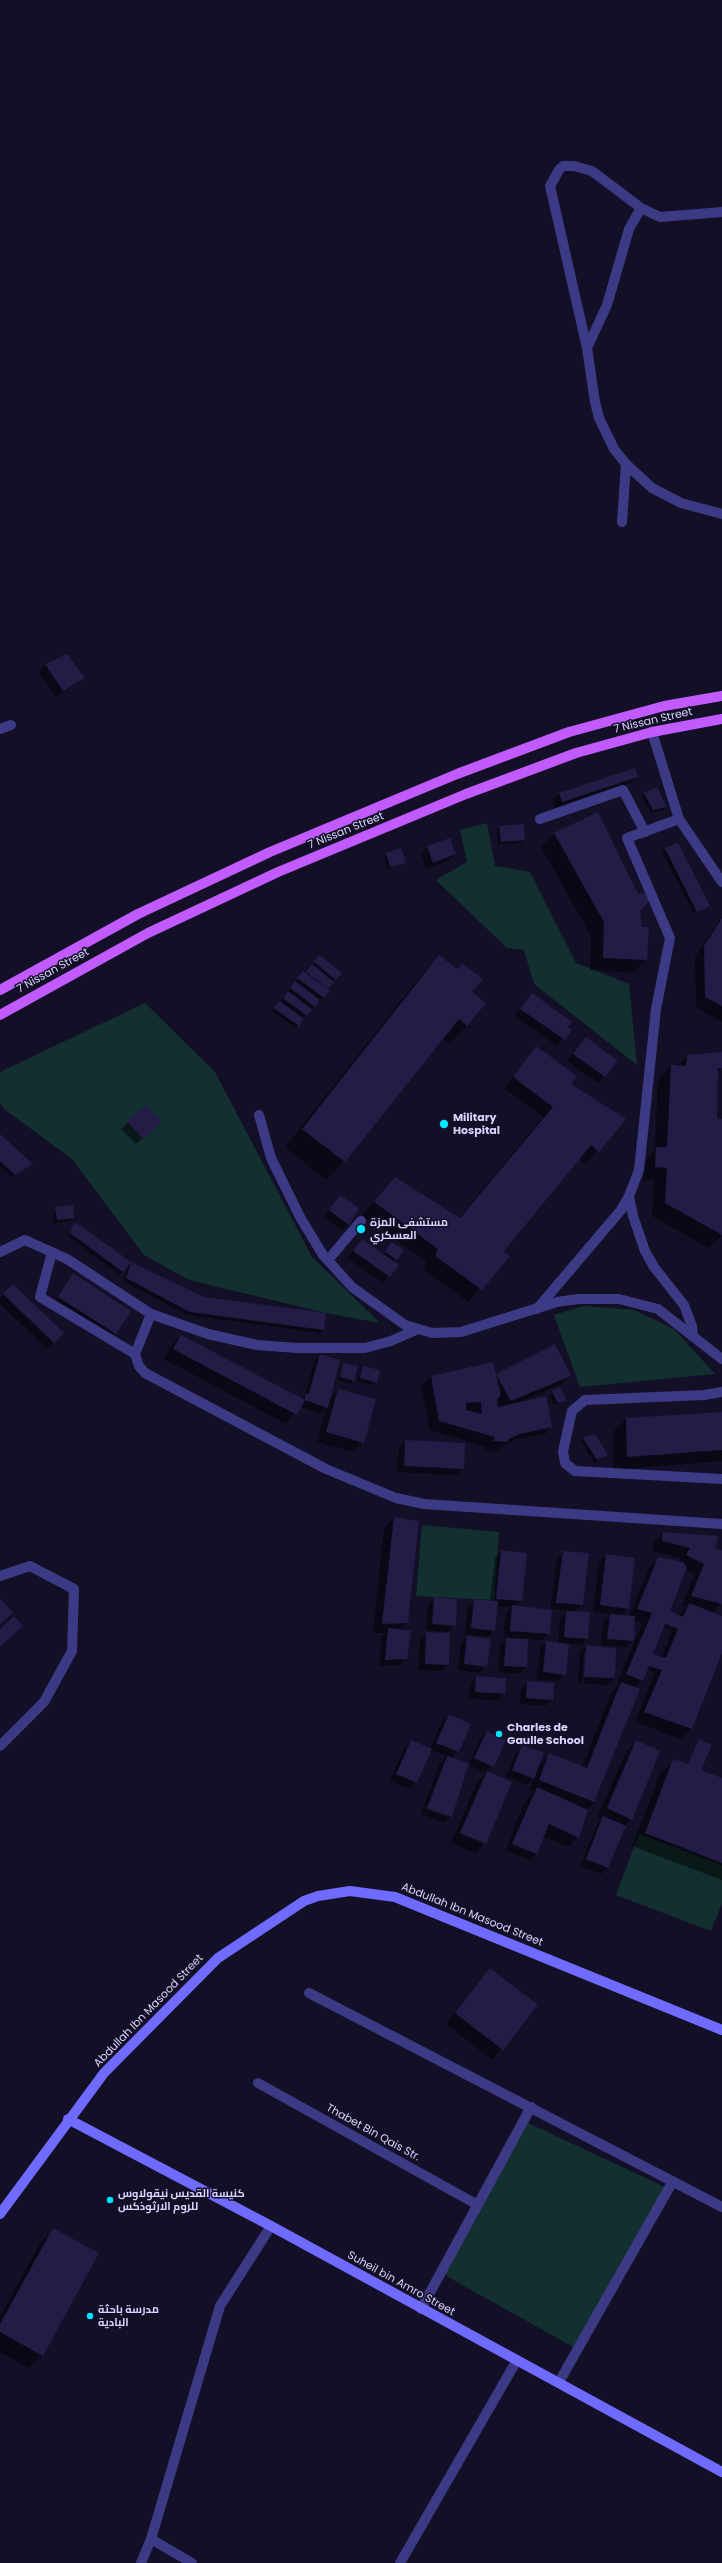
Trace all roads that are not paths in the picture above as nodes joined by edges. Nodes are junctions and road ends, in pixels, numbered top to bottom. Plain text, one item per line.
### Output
1 (640, 208) junction
2 (722, 212) edge
3 (587, 348) junction
4 (626, 464) junction
5 (722, 514) edge
6 (622, 522) dead end
7 (722, 696) edge
8 (722, 719) edge
9 (11, 726) dead end
10 (0, 730) edge
11 (652, 732) junction
12 (540, 819) dead end
13 (679, 819) junction
14 (645, 832) junction
15 (722, 882) edge
16 (0, 990) edge
17 (0, 1015) edge
18 (259, 1116) dead end
19 (630, 1196) junction
20 (361, 1221) dead end
21 (0, 1252) edge
22 (52, 1252) junction
23 (328, 1260) junction
24 (537, 1309) junction
25 (151, 1314) junction
26 (418, 1330) junction
27 (693, 1337) junction
28 (134, 1354) junction
29 (722, 1359) edge
30 (722, 1392) edge
31 (722, 1479) edge
32 (722, 1524) edge
33 (0, 1576) edge
34 (0, 1746) edge
35 (310, 1993) dead end
36 (722, 2030) edge
37 (258, 2084) dead end
38 (530, 2107) junction
39 (68, 2119) junction
40 (673, 2181) junction
41 (476, 2204) junction
42 (722, 2207) edge
43 (0, 2214) edge
44 (272, 2226) junction
45 (421, 2309) junction
46 (517, 2360) junction
47 (559, 2382) junction
48 (722, 2472) edge
49 (151, 2538) junction
50 (141, 2563) edge
51 (192, 2563) edge
52 (400, 2563) edge

1 - 2 street
1 - 3 street
1 - 3 street
3 - 4 street
4 - 5 street
4 - 6 street
7 - 16 main road, 7 Nissan Street
8 - 11 main road, 7 Nissan Street
9 - 10 street
11 - 13 street
11 - 17 main road, 7 Nissan Street
12 - 14 street
13 - 14 street
13 - 15 street
14 - 19 street
18 - 23 street
19 - 24 street
19 - 27 street
20 - 23 street
21 - 22 street
22 - 25 street
22 - 28 street
23 - 26 street
24 - 26 street
24 - 27 street
25 - 26 street
25 - 28 street
27 - 29 street
28 - 32 street
30 - 31 street
33 - 34 street
35 - 38 street
36 - 39 street, Abdullah Ibn Masood Street
37 - 41 street, Thabet Bin Qais Str.
38 - 40 street
38 - 41 street
39 - 43 street, Abdullah Ibn Masood Street
39 - 44 street, Suheil bin Amro Street
40 - 42 street
40 - 47 street
41 - 45 street
44 - 45 street, Suheil bin Amro Street
44 - 49 street
45 - 46 street, Suheil bin Amro Street
46 - 47 street, Suheil bin Amro Street
46 - 52 street
47 - 48 street, Suheil bin Amro Street
49 - 50 street
49 - 51 street

